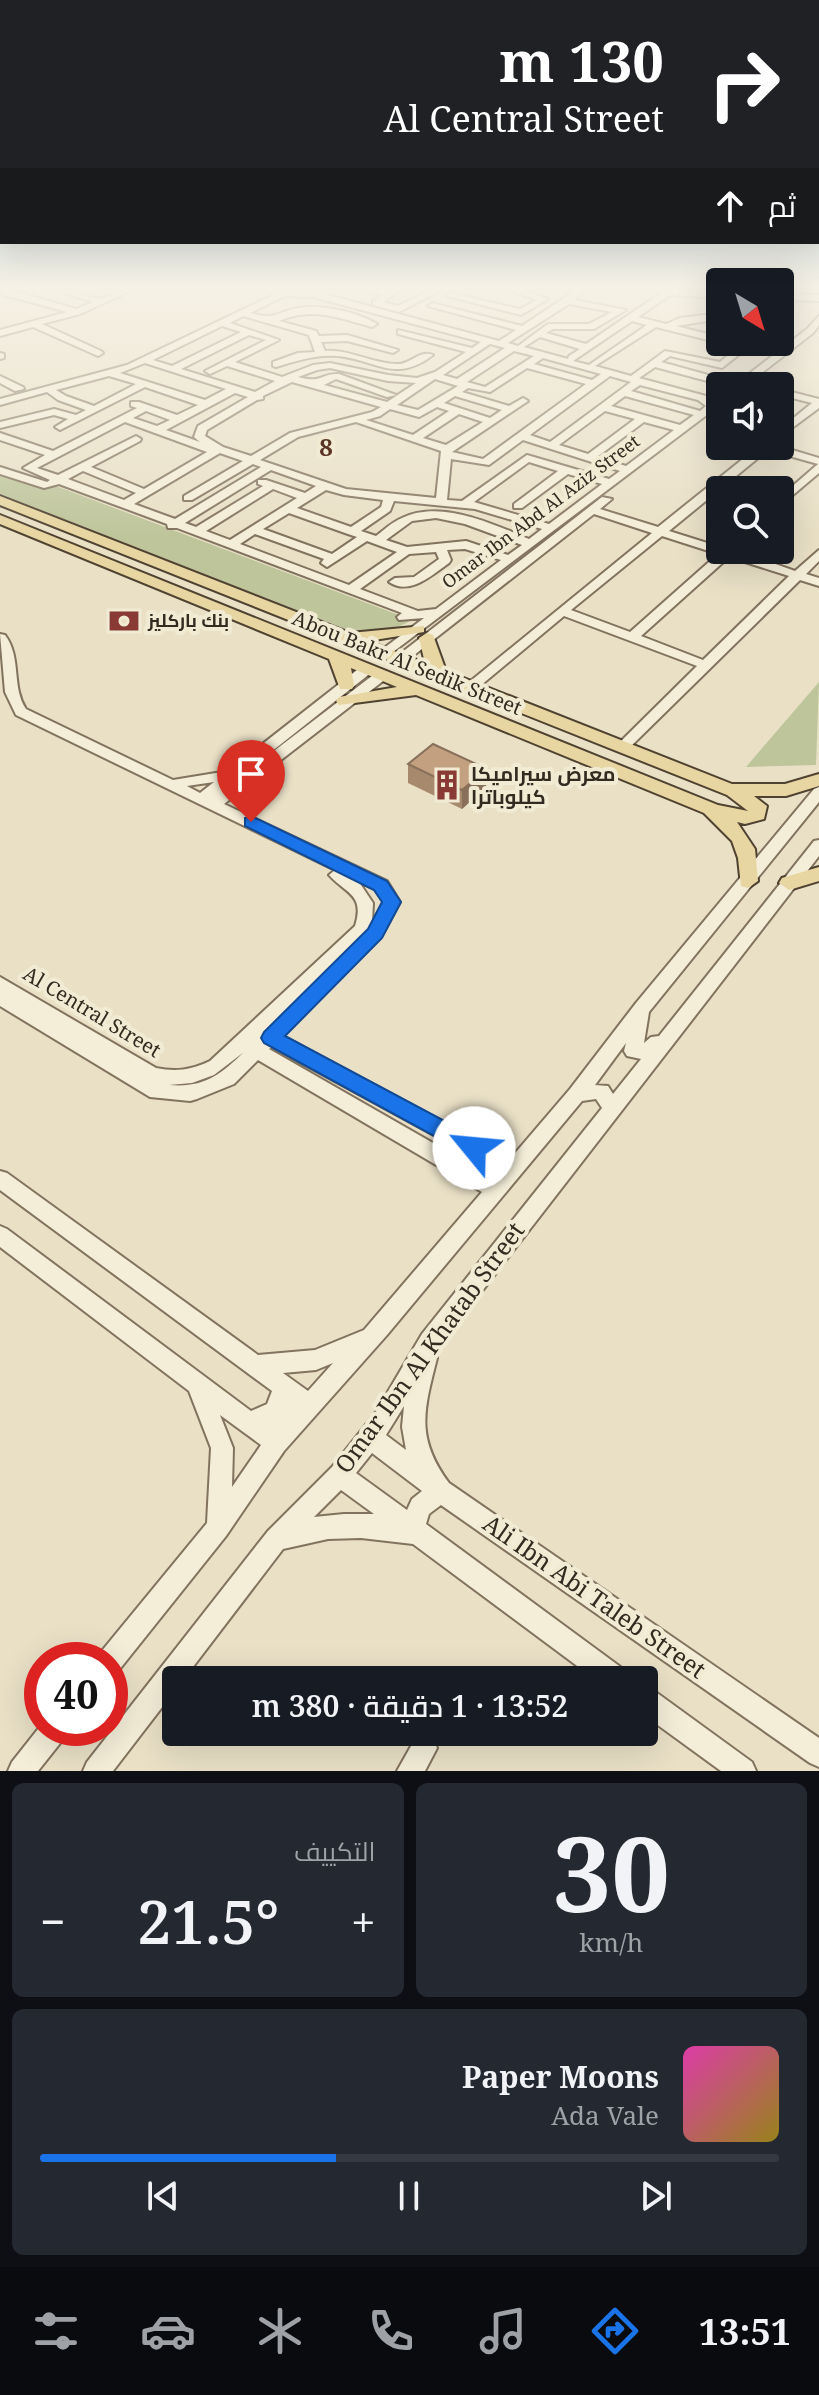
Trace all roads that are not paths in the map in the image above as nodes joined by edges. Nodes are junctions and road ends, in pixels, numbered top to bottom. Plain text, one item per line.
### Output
1 (93, 370) edge
2 (120, 370) edge
3 (175, 370) edge
4 (213, 370) edge
5 (251, 370) edge
6 (295, 370) edge
7 (314, 370) edge
8 (355, 370) edge
9 (444, 370) edge
10 (481, 370) edge
11 (519, 370) edge
12 (543, 370) edge
13 (596, 370) edge
14 (611, 370) edge
15 (646, 370) edge
16 (678, 370) edge
17 (210, 371) dead end
18 (303, 372) junction
19 (111, 373) junction
20 (608, 373) junction
21 (433, 377) junction
22 (706, 377) edge
23 (637, 378) junction
24 (1, 380) edge
25 (289, 380) junction
26 (593, 383) junction
27 (144, 384) junction
28 (315, 385) junction
29 (459, 387) junction
30 (19, 389) junction
31 (234, 389) junction
32 (50, 390) junction
33 (623, 392) junction
34 (0, 394) edge
35 (794, 396) edge
36 (259, 397) junction
37 (405, 397) junction
38 (117, 398) junction
39 (706, 399) edge
40 (523, 401) dead end
41 (0, 402) edge
42 (819, 402) edge
43 (206, 404) junction
44 (389, 406) junction
45 (145, 408) junction
46 (431, 408) junction
47 (706, 408) edge
48 (94, 409) junction
49 (509, 409) junction
50 (601, 409) junction
51 (706, 409) edge
52 (452, 414) junction
53 (701, 414) junction
54 (31, 417) junction
55 (78, 418) junction
56 (124, 418) junction
57 (178, 419) junction
58 (641, 420) junction
59 (360, 421) junction
60 (490, 421) junction
61 (794, 423) edge
62 (537, 424) junction
63 (0, 425) edge
64 (60, 427) junction
65 (681, 429) junction
66 (158, 430) junction
67 (568, 433) junction
68 (0, 436) edge
69 (521, 436) junction
70 (87, 437) junction
71 (415, 438) junction
72 (136, 439) dead end
73 (552, 445) junction
74 (218, 450) junction
75 (502, 450) junction
76 (446, 451) junction
77 (659, 452) junction
78 (52, 454) junction
79 (794, 456) edge
80 (590, 457) junction
81 (492, 458) junction
82 (527, 458) junction
83 (749, 460) edge
84 (251, 461) junction
85 (819, 464) edge
86 (515, 465) junction
87 (82, 467) junction
88 (269, 467) junction
89 (568, 469) junction
90 (0, 470) edge
91 (628, 470) junction
92 (251, 478) junction
93 (59, 480) junction
94 (610, 483) junction
95 (272, 485) junction
96 (46, 486) junction
97 (324, 486) junction
98 (794, 489) edge
99 (150, 490) junction
100 (306, 497) junction
101 (188, 498) junction
102 (389, 499) junction
103 (0, 500) edge
104 (210, 502) junction
105 (441, 502) junction
106 (465, 504) junction
107 (124, 505) junction
108 (518, 506) dead end
109 (288, 509) junction
110 (592, 510) junction
111 (26, 511) junction
112 (6, 521) edge
113 (170, 528) junction
114 (550, 528) junction
115 (51, 530) junction
116 (254, 530) junction
117 (661, 531) junction
118 (196, 532) junction
119 (352, 532) junction
120 (372, 539) junction
121 (530, 544) junction
122 (706, 544) edge
123 (230, 545) junction
124 (441, 549) junction
125 (406, 551) junction
126 (819, 554) edge
127 (334, 559) junction
128 (509, 559) junction
129 (714, 564) edge
130 (764, 564) edge
131 (494, 570) junction
132 (509, 575) junction
133 (797, 576) junction
134 (306, 578) junction
135 (395, 582) dead end
136 (819, 582) edge
137 (350, 590) junction
138 (562, 611) junction
139 (438, 613) junction
140 (409, 626) junction
141 (0, 638) edge
142 (343, 638) junction
143 (631, 638) junction
144 (335, 655) junction
145 (392, 657) junction
146 (705, 665) junction
147 (374, 672) junction
148 (440, 676) junction
149 (469, 688) junction
150 (421, 691) junction
151 (350, 692) junction
152 (0, 706) edge
153 (621, 748) junction
154 (238, 778) junction
155 (819, 780) edge
156 (174, 784) junction
157 (730, 790) junction
158 (819, 792) edge
159 (208, 801) junction
160 (711, 809) junction
161 (251, 822) junction
162 (819, 845) edge
163 (819, 874) edge
164 (748, 881) junction
165 (789, 883) junction
166 (323, 976) junction
167 (0, 983) edge
168 (0, 998) edge
169 (642, 1008) junction
170 (51, 1022) junction
171 (677, 1025) junction
172 (256, 1040) junction
173 (363, 1087) junction
174 (577, 1094) junction
175 (347, 1103) junction
176 (611, 1106) junction
177 (512, 1168) junction
178 (0, 1181) edge
179 (495, 1189) junction
180 (0, 1235) edge
181 (379, 1328) junction
182 (430, 1341) junction
183 (256, 1365) junction
184 (197, 1382) junction
185 (283, 1385) junction
186 (309, 1405) junction
187 (249, 1422) junction
188 (370, 1437) junction
189 (276, 1443) junction
190 (340, 1475) junction
191 (441, 1491) junction
192 (218, 1528) junction
193 (412, 1532) junction
194 (276, 1539) junction
195 (125, 1642) edge
196 (598, 1666) edge
197 (658, 1709) edge
198 (41, 1746) edge
199 (819, 1754) edge
200 (100, 1768) edge
201 (21, 1771) edge
202 (743, 1771) edge

1 - 30 street
2 - 19 street
3 - 31 street
4 - 17 street
5 - 25 street
6 - 18 street
7 - 18 street
8 - 21 street
9 - 21 street
10 - 29 street
11 - 29 street
12 - 26 street
13 - 20 street
14 - 23 street
15 - 23 street
16 - 22 street
18 - 25 street
19 - 27 street
19 - 32 street
20 - 23 street
20 - 26 street
21 - 29 street
21 - 37 street
23 - 33 street
23 - 39 street
24 - 30 street
25 - 28 street
25 - 36 street
26 - 62 street
27 - 38 street
27 - 43 street
28 - 37 street
28 - 44 street
29 - 46 street
29 - 49 street
30 - 34 street
31 - 36 street
31 - 43 street
32 - 41 street
32 - 48 street
33 - 50 street
33 - 53 street
35 - 42 street
36 - 74 street
37 - 44 street
38 - 45 street
38 - 48 street
40 - 49 street
42 - 61 street
43 - 57 street
44 - 46 street
44 - 59 street
45 - 56 street
45 - 57 street
46 - 52 street
47 - 77 street, Omar Ibn Abd Al Aziz Street
48 - 55 street
49 - 60 street
50 - 58 street
50 - 67 street
51 - 53 street, Omar Ibn Abd Al Aziz Street
52 - 60 street
52 - 71 street
53 - 65 street, Omar Ibn Abd Al Aziz Street
54 - 55 street
54 - 63 street
54 - 64 street
55 - 64 street
56 - 66 street
56 - 70 street
57 - 66 street
58 - 65 street
58 - 80 street
59 - 71 street
59 - 84 street
60 - 76 street
62 - 67 street
62 - 69 street
64 - 70 street
65 - 77 street, Omar Ibn Abd Al Aziz Street
66 - 74 street
67 - 73 street
68 - 78 street
69 - 73 street
69 - 75 street
70 - 78 street
71 - 76 street
72 - 87 street
73 - 80 street
74 - 84 street
74 - 99 street
75 - 81 street
75 - 82 street
76 - 81 street
76 - 105 street
77 - 91 street, Omar Ibn Abd Al Aziz Street
77 - 110 street, Omar Ibn Abd Al Aziz Street
78 - 93 street
79 - 85 street
80 - 91 street
81 - 86 street
82 - 86 street
82 - 89 street
83 - 117 street
84 - 88 street
84 - 101 street
85 - 98 street
86 - 106 street
87 - 93 street
87 - 99 street
88 - 92 street
88 - 97 street
89 - 94 street
89 - 108 street
90 - 96 street
91 - 94 street, Omar Ibn Abd Al Aziz Street
92 - 95 street
92 - 104 street
93 - 96 street
93 - 107 street
94 - 114 street, Omar Ibn Abd Al Aziz Street
95 - 100 street
95 - 118 street
96 - 113 street
97 - 100 street
97 - 102 street
99 - 101 street
99 - 107 street
100 - 109 street
101 - 104 street
102 - 105 street
102 - 119 street
103 - 111 main road, Abou Bakr Al Sedik Street
104 - 113 street
105 - 106 street
106 - 114 street
107 - 113 street
109 - 116 street
109 - 119 street
110 - 117 street
110 - 132 street, Omar Ibn Abd Al Aziz Street
111 - 112 main road
111 - 115 main road, Abou Bakr Al Sedik Street
112 - 115 main road, Abou Bakr Al Sedik Street
113 - 118 street
113 - 134 street
114 - 121 street, Omar Ibn Abd Al Aziz Street
115 - 142 main road, Abou Bakr Al Sedik Street
115 - 144 main road, Abou Bakr Al Sedik Street
116 - 123 street
116 - 127 street
117 - 122 street
117 - 138 street
118 - 123 street
119 - 120 street
120 - 121 street
120 - 125 street
120 - 127 street
121 - 128 street, Omar Ibn Abd Al Aziz Street
123 - 134 street
124 - 125 street
124 - 128 street
124 - 135 street
125 - 137 street
126 - 133 street
127 - 134 street
128 - 131 street, Omar Ibn Abd Al Aziz Street
129 - 143 street
130 - 133 street
131 - 132 street
131 - 139 street, Omar Ibn Abd Al Aziz Street
132 - 140 street, Omar Ibn Abd Al Aziz Street
133 - 136 street
133 - 146 street
134 - 137 street
134 - 140 street
137 - 140 street
138 - 143 street
138 - 149 street
139 - 140 street
139 - 140 street, Omar Ibn Abd Al Aziz Street
140 - 142 main road
140 - 145 street, Omar Ibn Abd Al Aziz Street
140 - 148 main road
141 - 156 street
142 - 145 main road, Abou Bakr Al Sedik Street
143 - 146 street
144 - 147 main road, Abou Bakr Al Sedik Street
144 - 151 main road
145 - 148 main road, Abou Bakr Al Sedik Street
146 - 153 street
147 - 150 main road, Abou Bakr Al Sedik Street
147 - 151 street
148 - 149 main road, Abou Bakr Al Sedik Street
149 - 153 main road, Abou Bakr Al Sedik Street
150 - 151 main road
150 - 160 main road, Abou Bakr Al Sedik Street
151 - 154 street
152 - 166 street
153 - 157 main road, Abou Bakr Al Sedik Street
154 - 156 street
154 - 159 street
154 - 161 street
155 - 157 main road, Abou Bakr Al Sedik Street
156 - 159 street
157 - 160 main road
158 - 164 street, Omar Ibn Al Khatab Street
159 - 161 street
160 - 164 main road, Abou Bakr Al Sedik Street
161 - 166 street
162 - 165 street, Omar Ibn Al Khatab Street
163 - 165 main road
164 - 169 street, Omar Ibn Al Khatab Street
165 - 171 street, Omar Ibn Al Khatab Street
166 - 172 street, Al Central Street
167 - 170 street, Al Central Street
168 - 170 street, Al Central Street
169 - 171 street
169 - 174 street, Omar Ibn Al Khatab Street
170 - 172 street, Al Central Street
171 - 176 street, Omar Ibn Al Khatab Street
172 - 173 street
172 - 175 street
173 - 175 street
173 - 177 street
174 - 176 street
174 - 177 street, Omar Ibn Al Khatab Street
175 - 179 street
176 - 182 street, Omar Ibn Al Khatab Street
177 - 179 street, Omar Ibn Al Khatab Street
178 - 183 street
179 - 181 street, Omar Ibn Al Khatab Street
180 - 184 street
181 - 183 street
181 - 186 street, Omar Ibn Al Khatab Street
182 - 188 street, Omar Ibn Al Khatab Street
182 - 191 street
183 - 185 street
184 - 187 street
184 - 192 street
185 - 186 street
185 - 187 street
186 - 189 street, Omar Ibn Al Khatab Street
187 - 189 street
188 - 190 street, Omar Ibn Al Khatab Street
188 - 191 street, Ali Ibn Abi Taleb Street
189 - 192 street, Omar Ibn Al Khatab Street
190 - 193 street
190 - 194 street, Omar Ibn Al Khatab Street
191 - 193 street
191 - 199 street, Ali Ibn Abi Taleb Street
192 - 195 street, Omar Ibn Al Khatab Street
193 - 194 street
193 - 196 street
194 - 200 street, Omar Ibn Al Khatab Street
197 - 202 street
198 - 201 street

